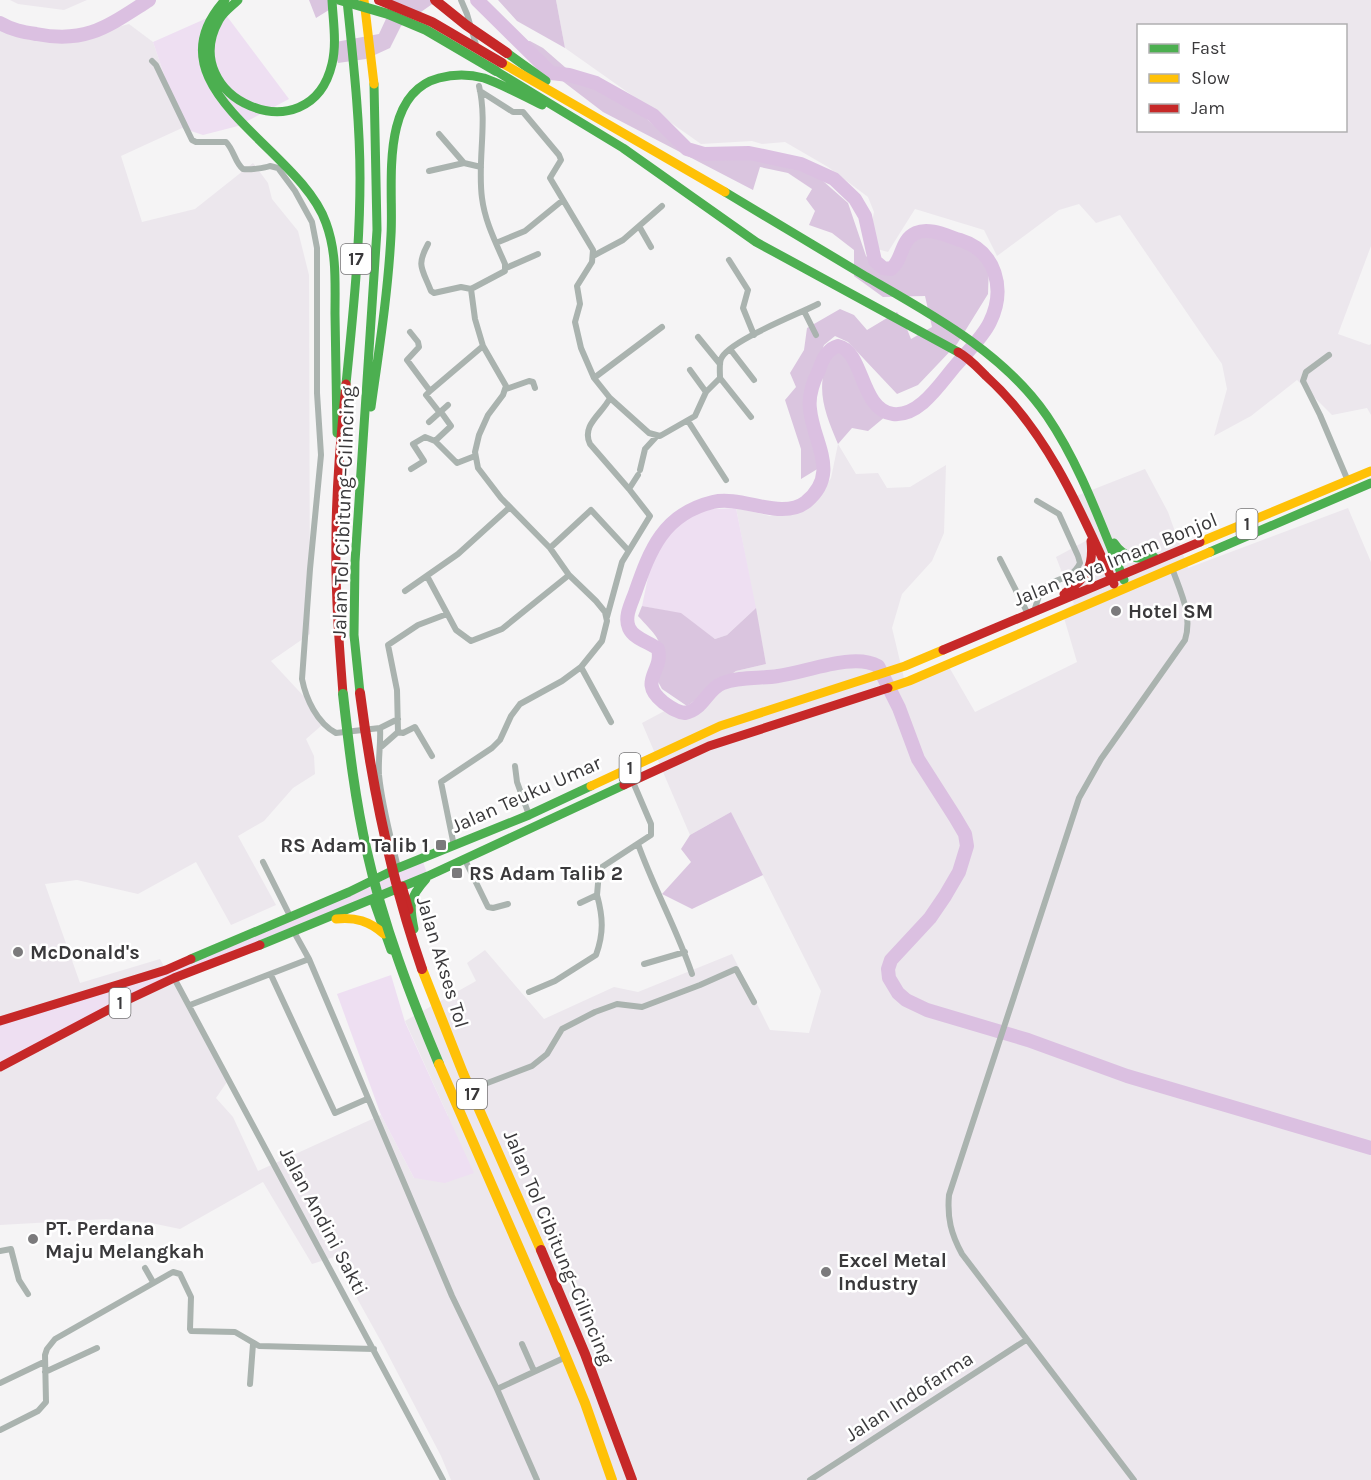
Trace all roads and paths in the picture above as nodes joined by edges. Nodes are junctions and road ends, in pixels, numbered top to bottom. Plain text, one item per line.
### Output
1 (225, 0) edge
2 (238, 0) edge
3 (332, 0) edge
4 (340, 0) edge
5 (347, 0) edge
6 (364, 0) edge
7 (379, 0) edge
8 (435, 0) edge
9 (460, 0) edge
10 (152, 61) dead end
11 (502, 62) junction
12 (480, 70) dead end
13 (215, 82) junction
14 (586, 125) junction
15 (439, 134) dead end
16 (464, 163) junction
17 (481, 166) junction
18 (429, 171) dead end
19 (563, 200) junction
20 (662, 206) dead end
21 (639, 226) junction
22 (496, 243) junction
23 (428, 244) dead end
24 (651, 247) dead end
25 (538, 254) dead end
26 (593, 256) junction
27 (729, 260) dead end
28 (506, 268) junction
29 (471, 290) junction
30 (818, 304) dead end
31 (804, 311) junction
32 (662, 327) dead end
33 (410, 332) dead end
34 (754, 335) junction
35 (816, 335) dead end
36 (698, 337) dead end
37 (483, 346) junction
38 (730, 349) junction
39 (1329, 355) dead end
40 (720, 364) junction
41 (690, 370) dead end
42 (594, 378) junction
43 (720, 378) junction
44 (754, 380) dead end
45 (535, 388) dead end
46 (506, 389) junction
47 (430, 391) junction
48 (706, 392) junction
49 (610, 398) junction
50 (448, 405) dead end
51 (440, 412) junction
52 (752, 417) dead end
53 (688, 421) junction
54 (429, 422) dead end
55 (656, 437) junction
56 (435, 441) junction
57 (475, 456) junction
58 (411, 469) dead end
59 (1371, 471) edge
60 (726, 480) dead end
61 (1348, 481) junction
62 (1371, 483) edge
63 (629, 489) junction
64 (358, 499) junction
65 (1036, 501) dead end
66 (510, 507) junction
67 (336, 517) junction
68 (1102, 525) junction
69 (1089, 529) junction
70 (550, 548) junction
71 (628, 550) junction
72 (1182, 550) junction
73 (1000, 559) dead end
74 (1172, 568) junction
75 (569, 575) junction
76 (427, 576) junction
77 (1117, 577) junction
78 (1122, 588) junction
79 (405, 591) dead end
80 (1036, 611) junction
81 (447, 614) junction
82 (607, 617) junction
83 (905, 666) joint
84 (581, 667) junction
85 (909, 681) joint
86 (398, 719) junction
87 (611, 722) dead end
88 (380, 728) junction
89 (398, 732) junction
90 (381, 747) junction
91 (432, 756) dead end
92 (515, 766) dead end
93 (633, 782) junction
94 (583, 791) junction
95 (588, 801) junction
96 (529, 815) junction
97 (638, 844) junction
98 (454, 846) junction
99 (465, 860) junction
100 (263, 862) dead end
101 (398, 868) junction
102 (428, 876) junction
103 (378, 878) junction
104 (402, 886) junction
105 (597, 895) junction
106 (373, 899) junction
107 (580, 903) dead end
108 (508, 904) dead end
109 (290, 916) junction
110 (322, 921) junction
111 (414, 929) junction
112 (294, 932) junction
113 (384, 934) junction
114 (685, 952) junction
115 (309, 959) junction
116 (644, 964) dead end
117 (692, 974) dead end
118 (271, 975) junction
119 (174, 978) junction
120 (529, 992) dead end
121 (754, 1002) dead end
122 (190, 1005) junction
123 (0, 1021) edge
124 (0, 1067) edge
125 (469, 1090) junction
126 (367, 1099) junction
127 (0, 1251) edge
128 (145, 1268) dead end
129 (153, 1282) junction
130 (28, 1294) dead end
131 (1026, 1340) junction
132 (253, 1344) junction
133 (522, 1344) dead end
134 (97, 1348) dead end
135 (368, 1349) junction
136 (570, 1355) junction
137 (44, 1362) junction
138 (534, 1371) junction
139 (45, 1372) junction
140 (0, 1383) edge
141 (250, 1384) dead end
142 (497, 1389) junction
143 (0, 1430) edge
144 (443, 1480) edge
145 (537, 1480) edge
146 (614, 1480) edge
147 (630, 1480) edge
148 (810, 1480) edge
149 (1134, 1480) edge

1 - 13 main road
2 - 13 main road
3 - 13 main road
4 - 11 main road, bridge
5 - 67 main road, Jalan Tol Cibitung–Cilincing / 17
6 - 64 main road, Jalan Tol Cibitung–Cilincing / 17
7 - 11 main road, bridge
8 - 11 main road, bridge
9 - 12 street
10 - 88 street
11 - 14 main road
11 - 68 main road
13 - 67 main road
14 - 64 main road
14 - 69 main road
15 - 16 street
16 - 17 street
16 - 18 street
17 - 19 street
17 - 22 street
19 - 22 street
19 - 26 street
20 - 21 street
21 - 24 street
21 - 26 street
22 - 28 street
23 - 29 street
25 - 28 street
26 - 42 street
27 - 34 street
28 - 29 street
29 - 37 street
30 - 31 street
31 - 34 street
31 - 35 street
32 - 42 street
33 - 47 street
34 - 38 street
36 - 40 street
37 - 46 street
37 - 47 street
38 - 40 street
38 - 44 street
39 - 61 street
40 - 43 street
41 - 48 street
42 - 49 street
43 - 48 street
43 - 52 street
45 - 46 street
46 - 57 street
47 - 51 street
48 - 53 street
49 - 55 street
49 - 63 street
50 - 51 street
51 - 54 street
51 - 56 street
53 - 55 street
53 - 60 street
55 - 63 street
56 - 57 street
56 - 58 street
57 - 66 street
59 - 61 main road, Jalan Raya Imam Bonjol / 1
61 - 72 main road, Jalan Raya Imam Bonjol / 1
62 - 74 main road, Jalan Raya Imam Bonjol / 1
63 - 71 street
64 - 147 main road, Jalan Tol Cibitung–Cilincing / 17, bridge
65 - 80 street
66 - 70 street
66 - 76 street
67 - 146 main road, Jalan Tol Cibitung–Cilincing / 17, bridge
68 - 72 main road
68 - 77 main road
69 - 77 main road
69 - 80 main road
70 - 71 street
70 - 75 street
71 - 82 street
72 - 77 main road, Jalan Raya Imam Bonjol / 1
73 - 80 street
74 - 78 main road, Jalan Raya Imam Bonjol / 1
74 - 131 street
75 - 81 street
75 - 82 street
76 - 79 street
76 - 81 street
77 - 78 main road
77 - 80 main road, Jalan Raya Imam Bonjol / 1
78 - 85 main road, Jalan Raya Imam Bonjol / 1
80 - 83 main road, Jalan Raya Imam Bonjol / 1
81 - 86 street
82 - 84 street
83 - 94 main road, Jalan Teuku Umar / 1
84 - 87 street
84 - 98 street
85 - 93 main road, Jalan Teuku Umar / 1
86 - 88 street
86 - 89 street
88 - 90 street
89 - 90 street
89 - 91 street
90 - 101 street
92 - 96 street
93 - 95 main road, Jalan Teuku Umar / 1
93 - 97 street
94 - 95 main road
94 - 96 main road, Jalan Teuku Umar / 1
95 - 99 main road, Jalan Teuku Umar / 1
96 - 98 main road, Jalan Teuku Umar / 1
97 - 105 street
97 - 114 street
98 - 101 main road, Jalan Teuku Umar / 1
99 - 102 main road, Jalan Teuku Umar / 1
99 - 108 street
100 - 109 street
101 - 103 main road, Jalan Teuku Umar / 1
102 - 104 main road, Jalan Teuku Umar / 1
102 - 111 main road
103 - 104 main road
103 - 109 main road, Jalan Teuku Umar / 1
104 - 106 main road, Jalan Teuku Umar / 1
104 - 111 main road, Jalan Akses Tol
105 - 107 street
105 - 120 street
106 - 110 main road, 1
106 - 113 main road, Jalan Akses Tol
109 - 123 main road, 1
110 - 112 main road, 1
110 - 113 main road
111 - 125 main road, Jalan Akses Tol
112 - 115 street
112 - 119 main road, 1
113 - 136 main road, Jalan Akses Tol
114 - 116 street
114 - 117 street
115 - 118 street
115 - 126 street
118 - 122 street
118 - 126 street
119 - 122 street, Jalan Andini Sakti
119 - 124 main road, 1
121 - 125 street
122 - 135 street, Jalan Andini Sakti
125 - 147 main road, Jalan Akses Tol
126 - 142 street
127 - 130 street
128 - 129 street
129 - 132 street
129 - 137 street
131 - 148 street, Jalan Indofarma
131 - 149 street
132 - 135 street
132 - 141 street
133 - 138 street
134 - 139 street
135 - 144 street, Jalan Andini Sakti
136 - 138 street
136 - 146 main road, Jalan Akses Tol
137 - 139 street
137 - 140 street
138 - 142 street
139 - 143 street
142 - 145 street

